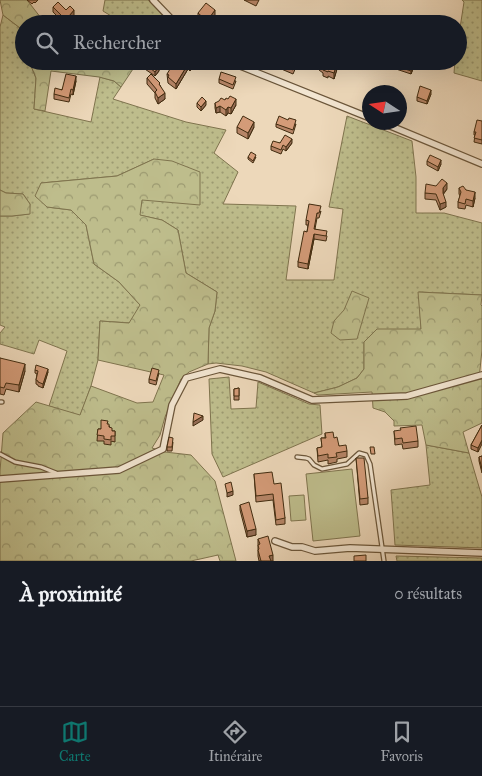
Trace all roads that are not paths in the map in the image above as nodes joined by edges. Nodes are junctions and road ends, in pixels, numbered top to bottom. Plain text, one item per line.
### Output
1 (153, 0) edge
2 (167, 15) edge
3 (250, 70) edge
4 (362, 115) edge
5 (400, 130) edge
6 (482, 164) edge
7 (482, 375) edge
8 (0, 454) edge
9 (297, 457) dead end
10 (58, 474) junction
11 (0, 479) edge
12 (275, 541) dead end
13 (383, 550) junction
14 (482, 553) edge
15 (384, 561) edge

1 - 2 street
3 - 4 street
5 - 6 street
7 - 10 street
8 - 10 lane
9 - 13 lane
10 - 11 street
12 - 13 street
13 - 14 street
13 - 15 lane

